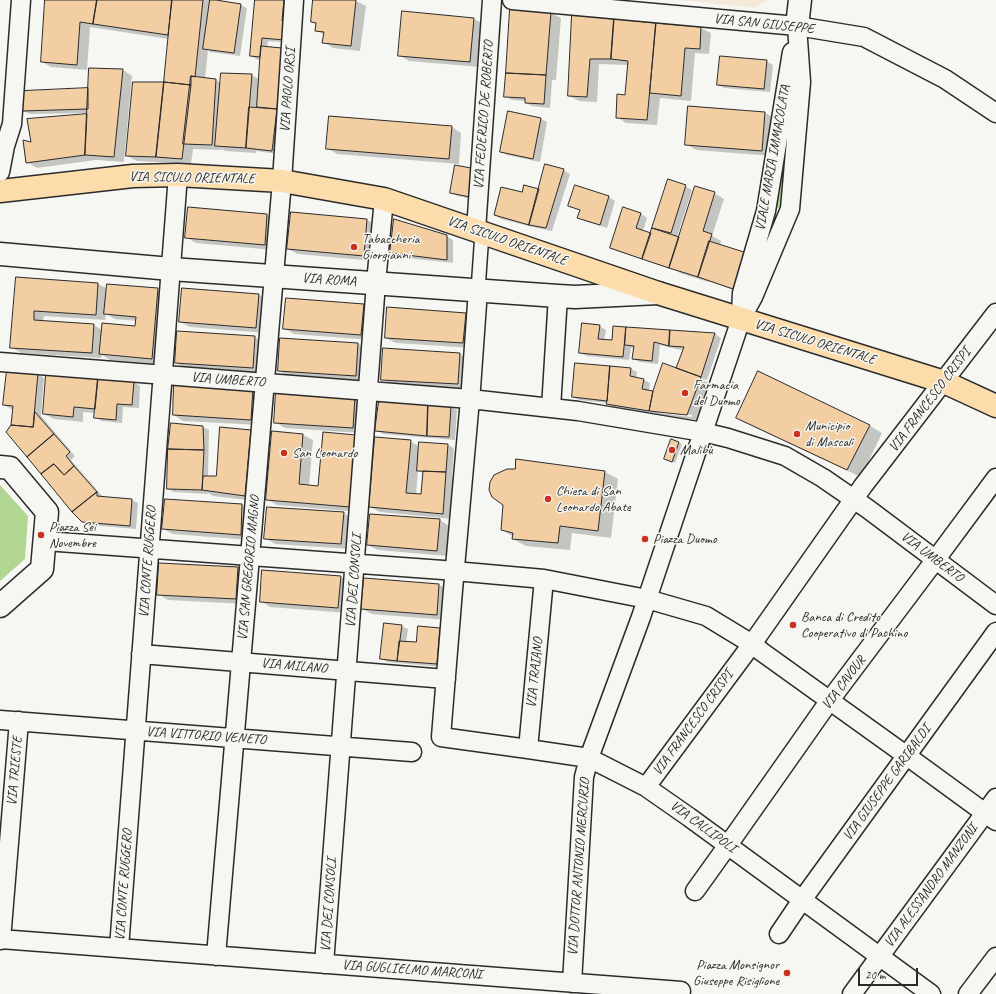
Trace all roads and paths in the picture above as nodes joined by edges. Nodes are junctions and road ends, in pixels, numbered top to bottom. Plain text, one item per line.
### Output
1 (21, 0) edge
2 (294, 0) edge
3 (492, 0) edge
4 (512, 0) edge
5 (800, 0) edge
6 (797, 26) junction
7 (996, 114) edge
8 (0, 172) edge
9 (178, 175) junction
10 (282, 181) junction
11 (0, 191) edge
12 (384, 199) junction
13 (479, 232) junction
14 (0, 256) edge
15 (171, 268) junction
16 (274, 275) junction
17 (376, 283) junction
18 (478, 290) junction
19 (658, 293) junction
20 (558, 296) junction
21 (996, 313) edge
22 (741, 319) junction
23 (0, 362) edge
24 (163, 375) junction
25 (944, 382) junction
26 (265, 383) junction
27 (369, 391) junction
28 (466, 395) junction
29 (551, 401) junction
30 (996, 406) edge
31 (705, 425) junction
32 (0, 467) edge
33 (996, 478) edge
34 (862, 498) junction
35 (45, 541) junction
36 (150, 549) junction
37 (250, 556) junction
38 (936, 559) junction
39 (355, 564) junction
40 (449, 570) junction
41 (544, 579) junction
42 (647, 599) junction
43 (996, 605) edge
44 (0, 606) edge
45 (996, 632) edge
46 (757, 648) junction
47 (142, 654) junction
48 (241, 662) junction
49 (347, 671) junction
50 (446, 679) junction
51 (830, 700) junction
52 (0, 720) edge
53 (19, 721) junction
54 (136, 731) junction
55 (234, 738) junction
56 (341, 747) junction
57 (528, 748) junction
58 (412, 752) dead end
59 (907, 756) junction
60 (589, 758) junction
61 (646, 787) junction
62 (996, 798) edge
63 (991, 817) edge
64 (728, 845) junction
65 (694, 891) dead end
66 (802, 900) junction
67 (778, 934) dead end
68 (1, 940) edge
69 (119, 948) junction
70 (216, 956) junction
71 (879, 956) junction
72 (996, 957) edge
73 (324, 964) junction
74 (572, 983) junction
75 (625, 990) edge
76 (681, 991) dead end
77 (852, 994) edge
78 (931, 994) edge
79 (968, 994) edge

1 - 8 street
2 - 10 street, VIA PAOLO ORSI
3 - 13 street, VIA FEDERICO DE ROBERTO
4 - 6 street, VIA SAN GIUSEPPE
5 - 6 street, VIALE MARIA IMMACOLATA
6 - 7 street, VIA SAN GIUSEPPE
6 - 22 street, VIALE MARIA IMMACOLATA
9 - 10 main road, VIA SICULO ORIENTALE
9 - 11 main road, VIA SICULO ORIENTALE
9 - 15 street, VIA CONTE RUGGERO
10 - 12 main road, VIA SICULO ORIENTALE
10 - 16 street, VIA SAN GREGORIO MAGNO
12 - 13 main road, VIA SICULO ORIENTALE
12 - 17 street, VIA DEI CONSOLI
13 - 18 street
13 - 19 main road, VIA SICULO ORIENTALE
14 - 15 street, VIA ROMA
15 - 16 street, VIA ROMA
15 - 24 street, VIA CONTE RUGGERO
16 - 17 street, VIA ROMA
16 - 26 street, VIA SAN GREGORIO MAGNO
17 - 18 street, VIA ROMA
17 - 27 street, VIA DEI CONSOLI
18 - 20 street, VIA ROMA
18 - 28 street
19 - 20 street, VIA ROMA
19 - 22 main road, VIA SICULO ORIENTALE
20 - 29 street
21 - 25 street, VIA FRANCESCO CRISPI
22 - 25 main road, VIA SICULO ORIENTALE
22 - 31 street
23 - 24 street, VIA UMBERTO
24 - 26 street, VIA UMBERTO
24 - 36 street, VIA CONTE RUGGERO
25 - 30 main road, VIA SICULO ORIENTALE
25 - 34 street, VIA FRANCESCO CRISPI
26 - 27 street, VIA UMBERTO
26 - 37 street, VIA SAN GREGORIO MAGNO
27 - 28 street, VIA UMBERTO
27 - 39 street, VIA DEI CONSOLI
28 - 29 street, VIA UMBERTO
28 - 40 street
29 - 31 street, VIA UMBERTO
31 - 34 street, VIA UMBERTO
31 - 42 street, VIA DOTTOR ANTONIO MERCURIO
32 - 35 street
33 - 38 street, VIA CAVOUR
34 - 38 street, VIA UMBERTO
34 - 46 street, VIA FRANCESCO CRISPI
35 - 36 street
35 - 44 street
36 - 37 street
36 - 47 street, VIA CONTE RUGGERO
37 - 39 street
37 - 48 street, VIA SAN GREGORIO MAGNO
38 - 43 street, VIA UMBERTO
38 - 51 street, VIA CAVOUR
39 - 40 street
39 - 49 street, VIA DEI CONSOLI
40 - 41 street
40 - 50 street
41 - 42 street
41 - 57 street, VIA TRAIANO
42 - 46 street
42 - 60 street, VIA DOTTOR ANTONIO MERCURIO
45 - 59 street, VIA GIUSEPPE GARIBALDI
46 - 51 street
46 - 61 street, VIA FRANCESCO CRISPI
47 - 48 street, VIA MILANO
47 - 54 street, VIA CONTE RUGGERO
48 - 49 street, VIA MILANO
48 - 55 street, VIA SAN GREGORIO MAGNO
49 - 50 street, VIA MILANO
49 - 56 street, VIA DEI CONSOLI
50 - 57 street, VIA CALLIPOLI
51 - 59 street
51 - 64 street, VIA CAVOUR
52 - 53 street, VIA VITTORIO VENETO
53 - 54 street, VIA VITTORIO VENETO
53 - 68 street, VIA TRIESTE
54 - 55 street, VIA VITTORIO VENETO
54 - 69 street, VIA CONTE RUGGERO
55 - 56 street, VIA VITTORIO VENETO
55 - 70 street, VIA SAN GREGORIO MAGNO
56 - 58 street, VIA VITTORIO VENETO
56 - 73 street, VIA DEI CONSOLI
57 - 60 street, VIA CALLIPOLI
59 - 63 street
59 - 66 street, VIA GIUSEPPE GARIBALDI
60 - 61 street, VIA CALLIPOLI
60 - 74 street, VIA DOTTOR ANTONIO MERCURIO
61 - 64 street, VIA CALLIPOLI
62 - 63 street, VIA ALESSANDRO MANZONI
63 - 71 street, VIA ALESSANDRO MANZONI
64 - 65 street, VIA CAVOUR
64 - 66 street, VIA CALLIPOLI
66 - 67 street, VIA GIUSEPPE GARIBALDI
66 - 71 street, VIA CALLIPOLI
68 - 69 street, VIA GUGLIELMO MARCONI
69 - 70 street, VIA GUGLIELMO MARCONI
70 - 73 street, VIA GUGLIELMO MARCONI
71 - 77 street, VIA ALESSANDRO MANZONI
71 - 78 street, VIA CALLIPOLI
72 - 79 street
73 - 74 street, VIA GUGLIELMO MARCONI
74 - 75 street, VIA GUGLIELMO MARCONI
75 - 76 street, VIA GUGLIELMO MARCONI

